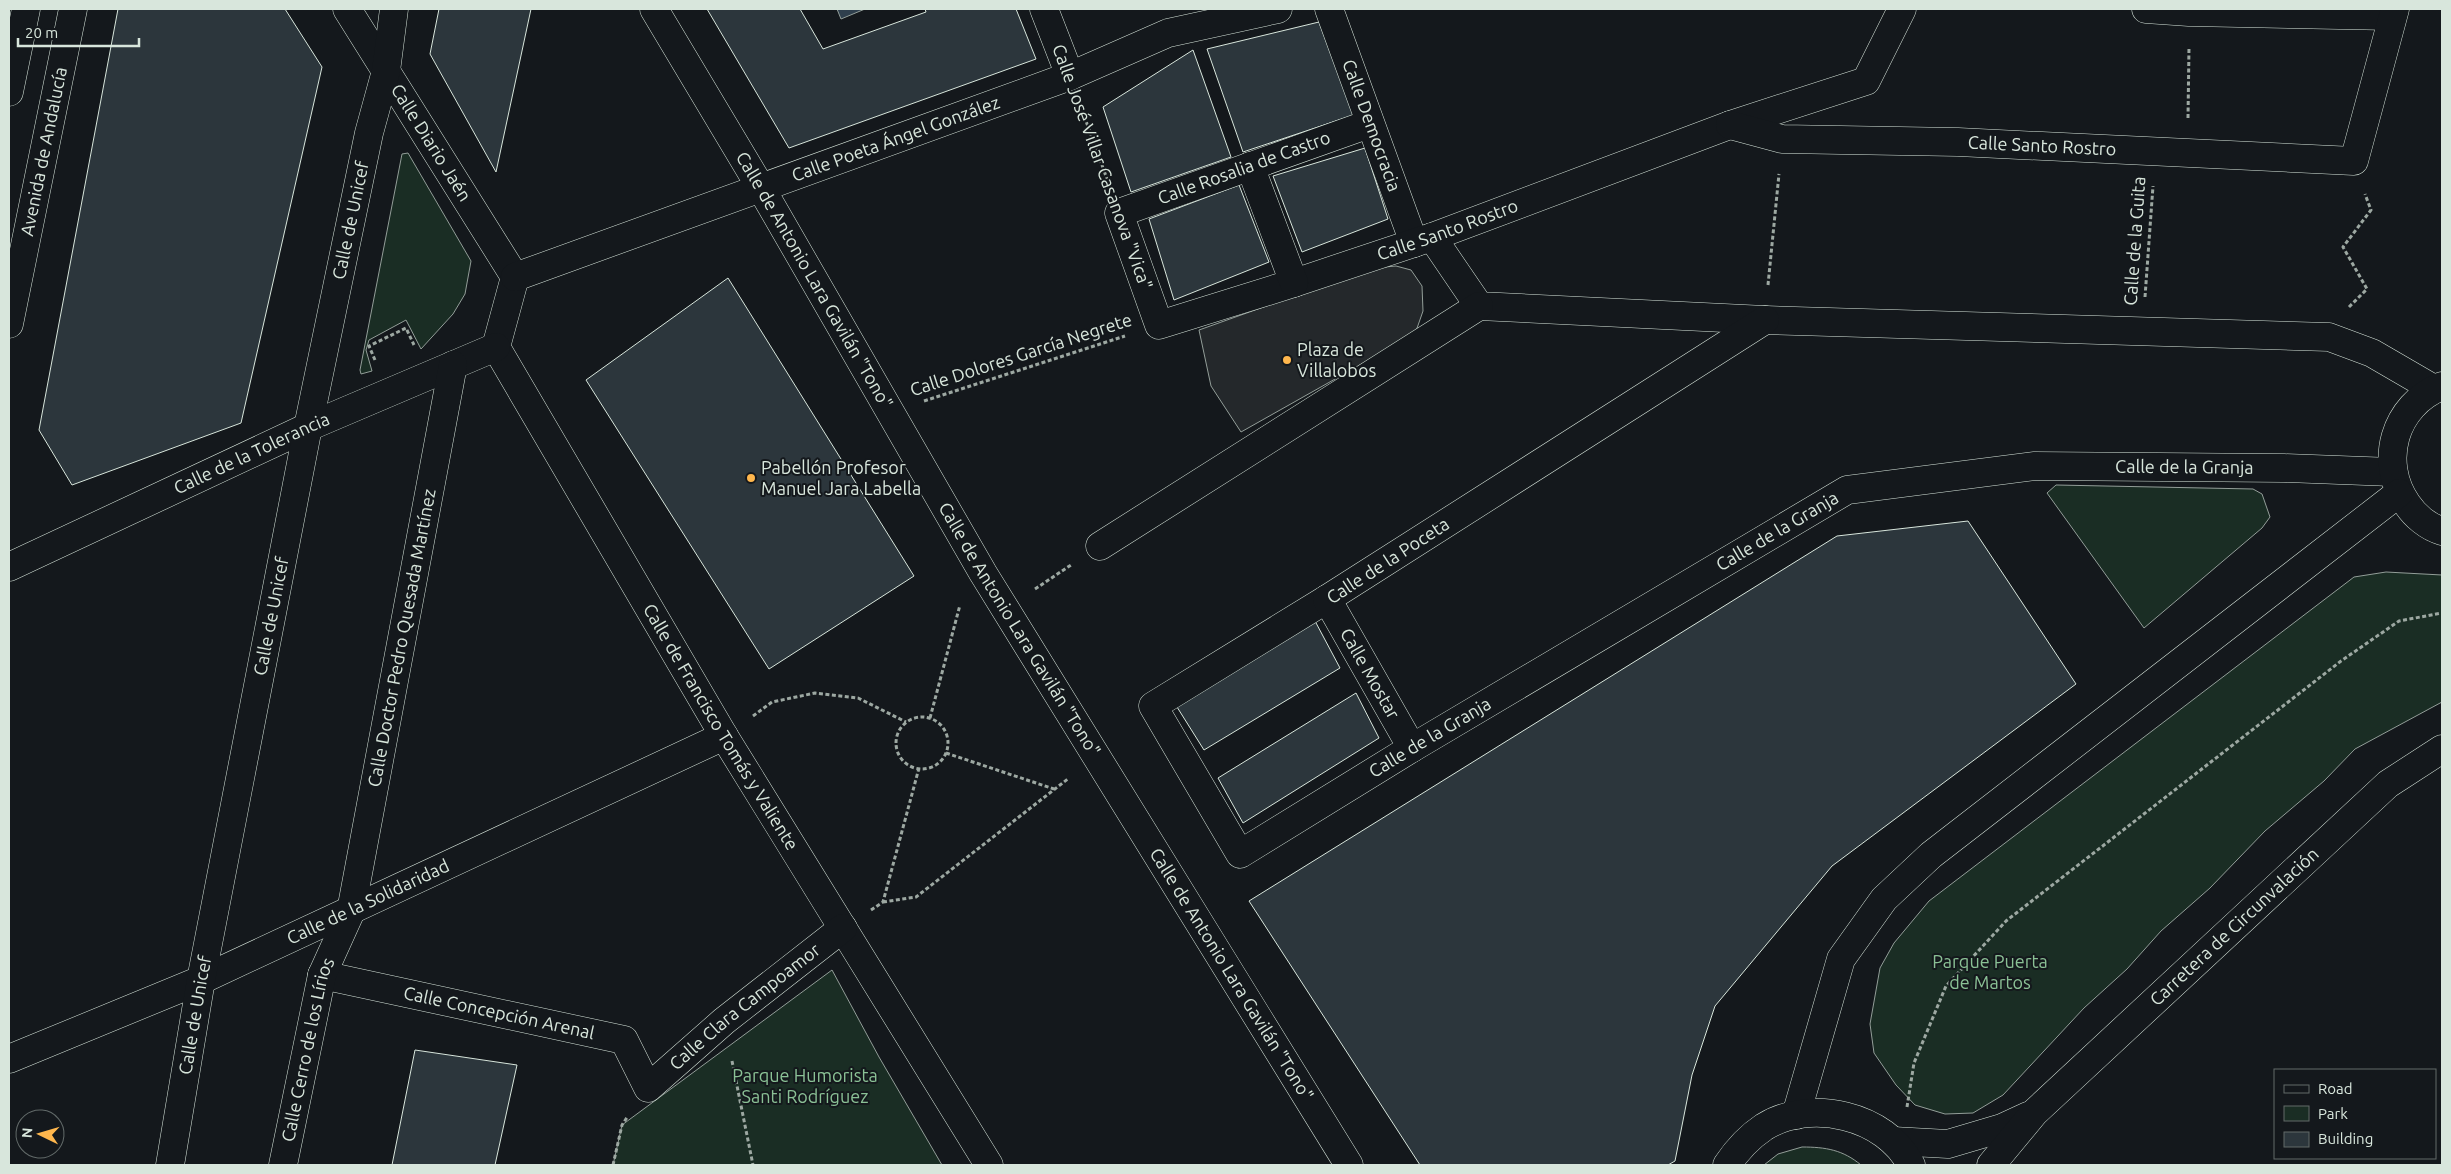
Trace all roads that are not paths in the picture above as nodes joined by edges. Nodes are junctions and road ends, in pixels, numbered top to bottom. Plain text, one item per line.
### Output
1 (26, 9) edge
2 (73, 9) edge
3 (347, 9) edge
4 (394, 9) edge
5 (654, 9) edge
6 (1044, 9) edge
7 (1278, 9) edge
8 (1329, 9) edge
9 (1902, 9) edge
10 (2146, 9) edge
11 (2393, 12) edge
12 (386, 71) junction
13 (1070, 76) junction
14 (9, 92) edge
15 (1369, 124) junction
16 (1730, 125) junction
17 (1250, 166) junction
18 (761, 188) junction
19 (1119, 213) joint
20 (1423, 240) junction
21 (515, 277) junction
22 (1294, 283) junction
23 (1479, 306) junction
24 (1765, 320) junction
25 (9, 324) edge
26 (1159, 325) joint
27 (496, 347) junction
28 (453, 365) junction
29 (2438, 388) edge
30 (308, 427) junction
31 (2396, 483) junction
32 (2442, 531) edge
33 (1100, 546) road end
34 (9, 567) edge
35 (1327, 600) junction
36 (724, 736) junction
37 (1412, 748) junction
38 (2442, 749) edge
39 (1240, 854) joint
40 (351, 911) junction
41 (844, 928) junction
42 (322, 975) junction
43 (200, 980) junction
44 (9, 1059) edge
45 (648, 1088) joint
46 (2034, 1113) junction
47 (1796, 1114) junction
48 (1893, 1141) junction
49 (170, 1165) edge
50 (282, 1165) edge
51 (989, 1165) edge
52 (1349, 1165) edge
53 (1727, 1165) edge
54 (1911, 1165) edge
55 (1991, 1165) edge

1 - 14 street
2 - 25 street, Avenida de Andalucía
3 - 12 street, Calle Diario Jaén
4 - 12 street, Calle de Unicef
5 - 18 street, Calle de Antonio Lara Gavilán "Tono"
6 - 13 street, Calle José Villar Casanova "Vica"
7 - 13 street, Calle Poeta Ángel González
8 - 15 street, Calle Democracia
9 - 16 street, Calle Santo Rostro
10 - 11 street
11 - 16 street, Calle Santo Rostro
12 - 21 street, Calle Diario Jaén
12 - 30 street, Calle de Unicef
13 - 18 street, Calle Poeta Ángel González
15 - 17 street, Calle Rosalia de Castro
15 - 20 street, Calle Democracia
16 - 20 street, Calle Santo Rostro
17 - 19 street, Calle Rosalia de Castro
17 - 22 street
18 - 21 street, Calle Poeta Ángel González
18 - 52 street, Calle de Antonio Lara Gavilán "Tono"
19 - 26 street, Calle José Villar Casanova "Vica"
20 - 22 street, Calle Santo Rostro
20 - 23 street, Calle Democracia
21 - 27 street
22 - 26 street, Calle Santo Rostro
23 - 24 street
23 - 33 street
24 - 29 street
24 - 35 street, Calle de la Poceta
27 - 28 street, Calle de la Tolerancia
27 - 36 street, Calle de Francisco Tomás y Valiente
28 - 30 street, Calle de la Tolerancia
28 - 40 street, Calle Doctor Pedro Quesada Martínez
29 - 31 street
30 - 34 street, Calle de la Tolerancia
30 - 43 street, Calle de Unicef
31 - 32 street
31 - 37 street, Calle de la Granja
31 - 47 street
35 - 37 street, Calle Mostar
35 - 39 street, Calle de la Poceta
36 - 40 street, Calle de la Solidaridad
36 - 41 street, Calle de Francisco Tomás y Valiente
37 - 39 street, Calle de la Granja
38 - 46 street, Carretera de Circunvalación
40 - 42 street, Calle Cerro de los Lírios
40 - 43 street, Calle de la Solidaridad
41 - 45 street, Calle Clara Campoamor
41 - 51 street, Calle de Francisco Tomás y Valiente
42 - 45 street, Calle Concepción Arenal
42 - 50 street, Calle Cerro de los Lírios
43 - 44 street, Calle de la Solidaridad
43 - 49 street, Calle de Unicef
46 - 48 street
46 - 55 street
47 - 48 street
47 - 53 street
48 - 54 street

